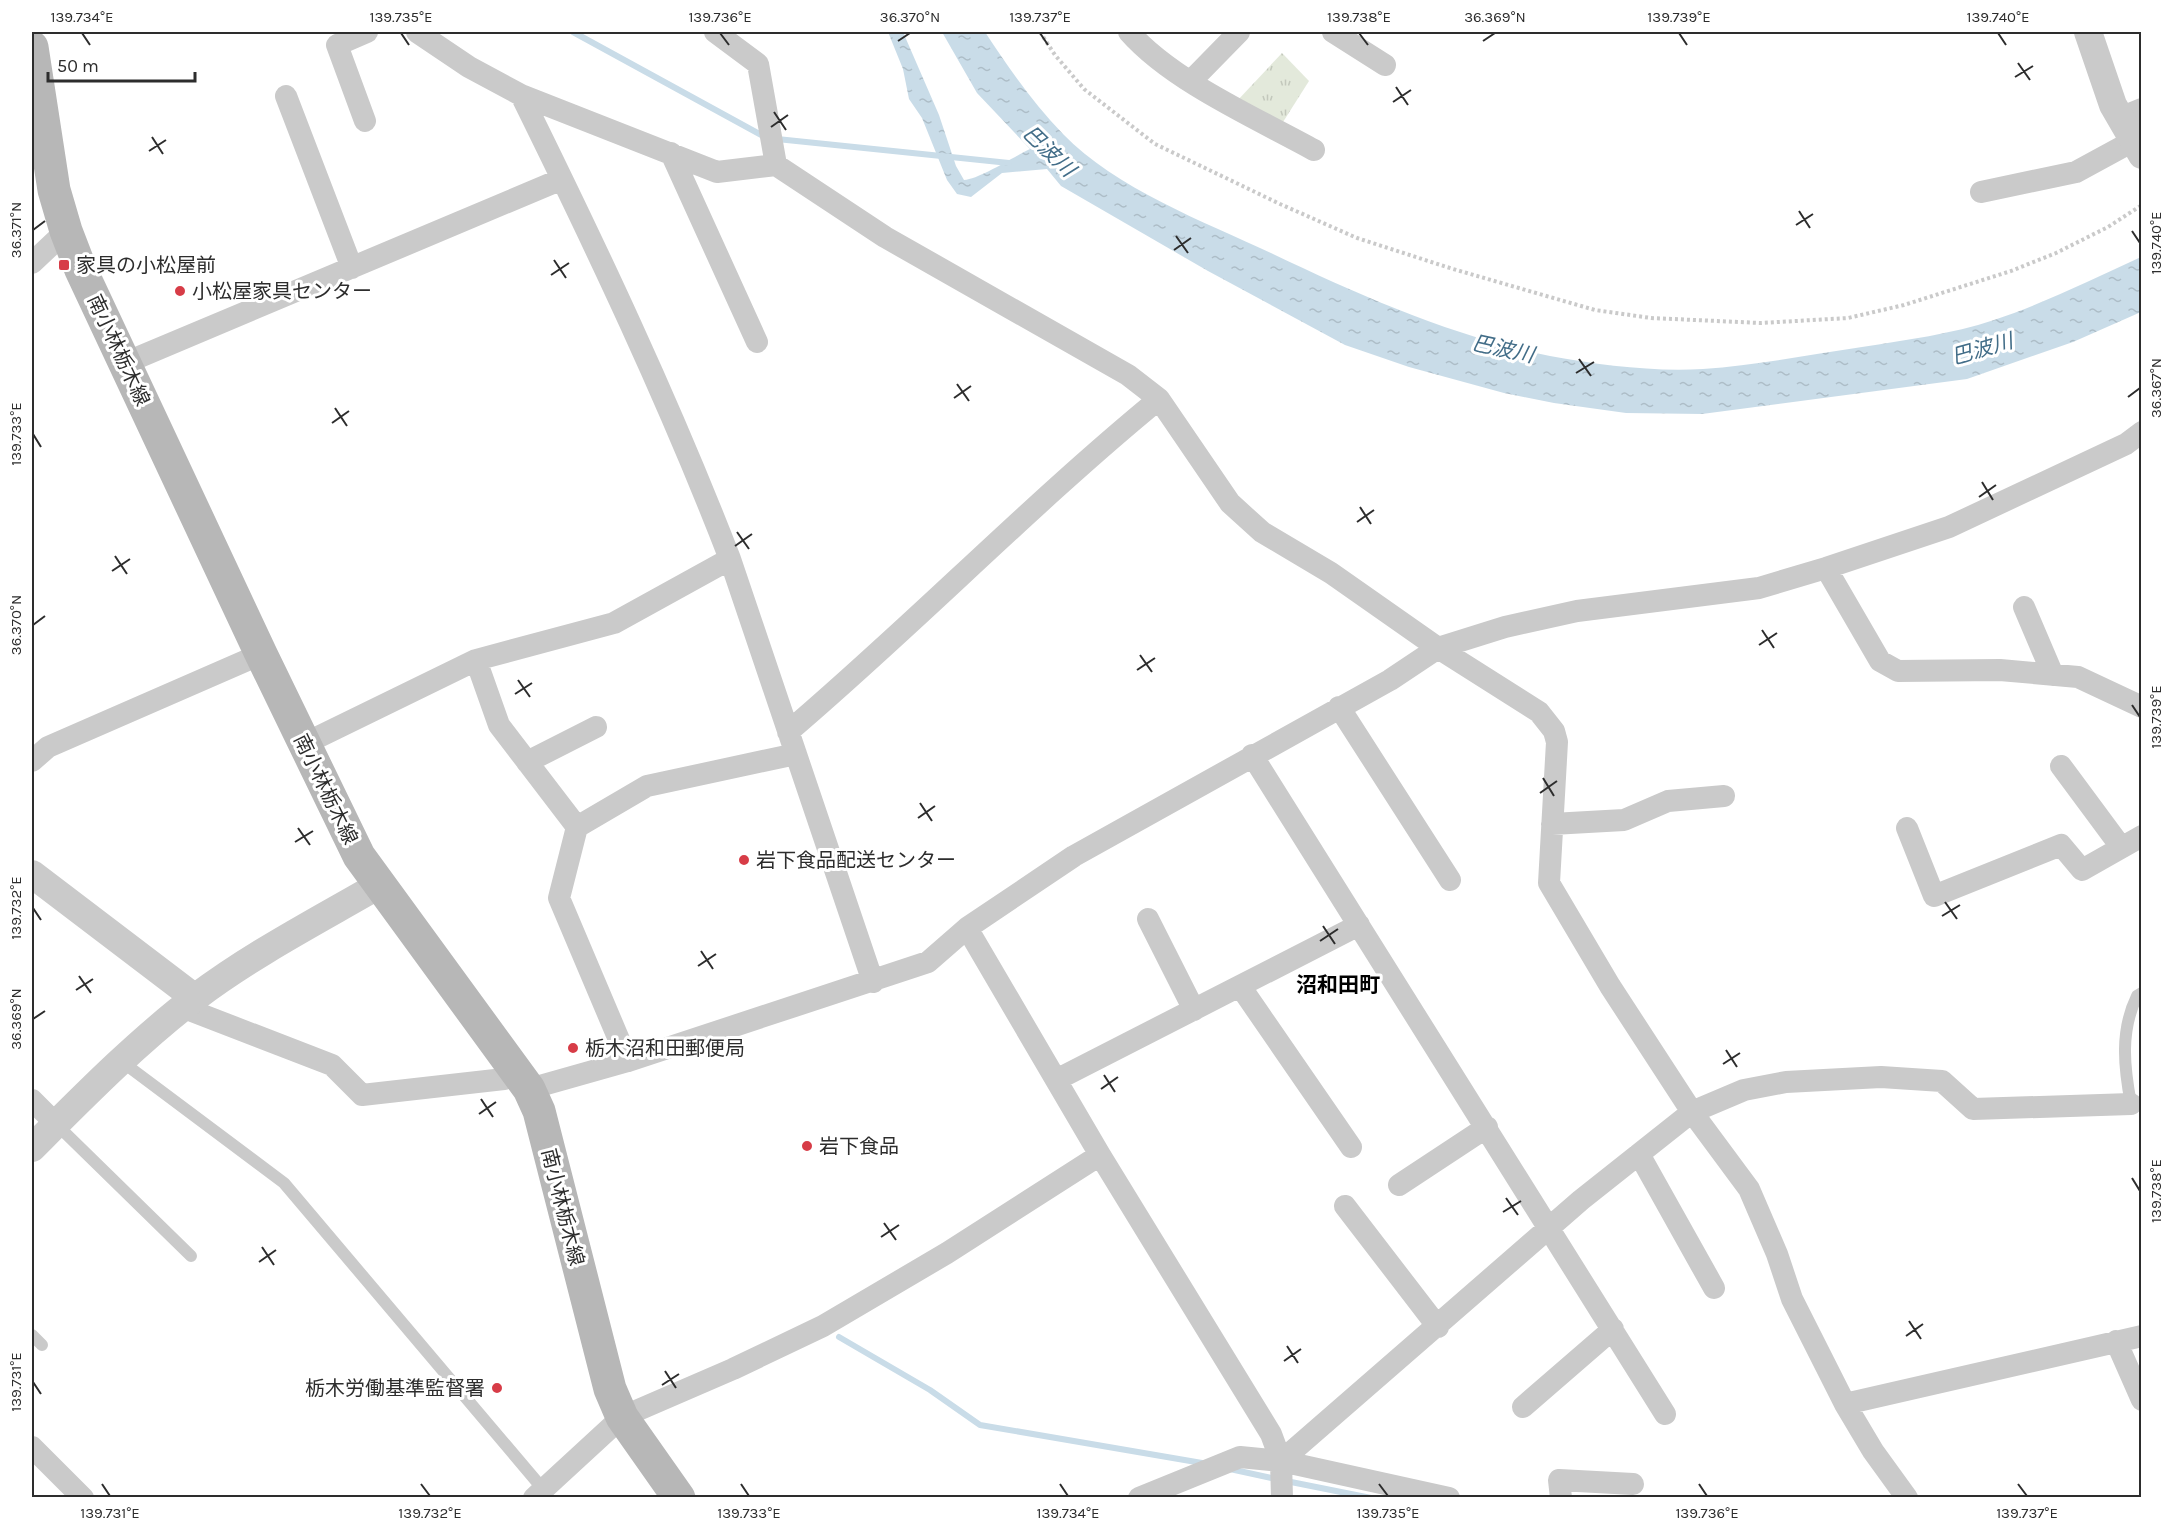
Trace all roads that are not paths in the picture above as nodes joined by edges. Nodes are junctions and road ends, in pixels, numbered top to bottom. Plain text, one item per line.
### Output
1 (367, 32) edge
2 (417, 32) edge
3 (715, 32) edge
4 (1129, 32) edge
5 (1239, 32) edge
6 (1333, 32) edge
7 (2088, 32) edge
8 (32, 47) edge
9 (1385, 65) dead end
10 (1191, 81) junction
11 (521, 95) junction
12 (286, 96) dead end
13 (365, 121) dead end
14 (2134, 131) edge
15 (1314, 150) dead end
16 (671, 153) junction
17 (776, 165) junction
18 (562, 179) junction
19 (1981, 192) dead end
20 (66, 231) junction
21 (32, 263) edge
22 (352, 268) junction
23 (757, 342) dead end
24 (125, 363) junction
25 (1159, 399) junction
26 (2142, 432) edge
27 (730, 559) junction
28 (1826, 568) junction
29 (2024, 607) dead end
30 (1438, 648) junction
31 (261, 654) junction
32 (476, 660) junction
33 (2053, 675) junction
34 (1339, 707) junction
35 (2142, 707) edge
36 (596, 727) dead end
37 (788, 732) junction
38 (304, 744) junction
39 (796, 754) junction
40 (1252, 755) junction
41 (32, 761) edge
42 (527, 762) junction
43 (2061, 765) dead end
44 (1724, 796) dead end
45 (1552, 824) junction
46 (577, 827) junction
47 (1907, 828) dead end
48 (2142, 836) edge
49 (2121, 847) junction
50 (32, 874) edge
51 (1450, 880) dead end
52 (379, 885) junction
53 (1148, 919) dead end
54 (1359, 925) junction
55 (967, 928) junction
56 (873, 982) junction
57 (1240, 986) junction
58 (2142, 993) edge
59 (195, 998) junction
60 (1194, 1010) junction
61 (121, 1061) junction
62 (628, 1061) junction
63 (522, 1079) junction
64 (1056, 1080) junction
65 (32, 1100) edge
66 (2137, 1105) edge
67 (1692, 1112) junction
68 (56, 1124) junction
69 (1487, 1128) junction
70 (1351, 1147) dead end
71 (32, 1148) edge
72 (1639, 1154) junction
73 (1100, 1155) junction
74 (1399, 1185) dead end
75 (1344, 1206) dead end
76 (1550, 1228) junction
77 (191, 1256) dead end
78 (1714, 1288) dead end
79 (1438, 1328) junction
80 (1613, 1329) junction
81 (32, 1335) edge
82 (2142, 1336) edge
83 (2116, 1341) junction
84 (42, 1345) dead end
85 (2142, 1400) edge
86 (1845, 1404) junction
87 (1523, 1407) dead end
88 (1665, 1414) dead end
89 (622, 1417) junction
90 (32, 1447) edge
91 (1281, 1461) junction
92 (1634, 1484) dead end
93 (538, 1493) edge
94 (83, 1497) edge
95 (679, 1497) edge
96 (1139, 1497) edge
97 (1281, 1497) edge
98 (1449, 1497) edge
99 (1561, 1497) edge
100 (1907, 1497) edge

1 - 13 street
2 - 11 street
3 - 17 street
4 - 10 street
5 - 10 street
6 - 9 street
7 - 14 street
8 - 20 main road, 南小林栃木線
10 - 15 street
11 - 16 street
11 - 18 street
12 - 22 street
14 - 19 street
16 - 17 street
16 - 23 street
17 - 25 street
18 - 22 street
18 - 27 street
20 - 21 street
20 - 24 main road, 南小林栃木線
22 - 24 street
24 - 31 main road, 南小林栃木線
25 - 30 street
25 - 37 street
26 - 28 street
27 - 32 street
27 - 37 street
28 - 30 street
28 - 33 street
29 - 33 street
30 - 34 street
30 - 45 street
31 - 38 main road, 南小林栃木線
31 - 41 street
32 - 38 street
32 - 42 street
33 - 35 street
34 - 40 street
34 - 51 street
36 - 42 street
37 - 39 street
38 - 52 main road, 南小林栃木線
39 - 46 street
39 - 56 street
40 - 54 street
40 - 55 street
42 - 46 street
43 - 49 street
44 - 45 street
45 - 67 street
46 - 62 street
47 - 49 street
48 - 49 street
50 - 59 street
52 - 59 street
52 - 63 main road, 南小林栃木線
53 - 60 street
54 - 57 street
54 - 69 street
55 - 56 street
55 - 64 street
56 - 62 street
57 - 60 street
57 - 70 street
58 - 66 lane
59 - 61 street
59 - 63 street
60 - 64 street
61 - 68 street
61 - 93 lane
62 - 63 street
63 - 89 main road, 南小林栃木線
64 - 73 street
65 - 68 street
66 - 67 street
67 - 72 street
67 - 86 street
68 - 71 street
68 - 77 lane
69 - 74 street
69 - 76 street
72 - 76 street
72 - 78 street
73 - 89 street
73 - 91 street
75 - 79 street
76 - 79 street
76 - 80 street
79 - 91 street
80 - 87 street
80 - 88 street
81 - 84 lane
82 - 83 street
83 - 85 street
83 - 86 street
86 - 100 street
89 - 93 street
89 - 95 main road, 南小林栃木線
90 - 94 street
91 - 96 street
91 - 97 street
91 - 98 street
92 - 99 street

